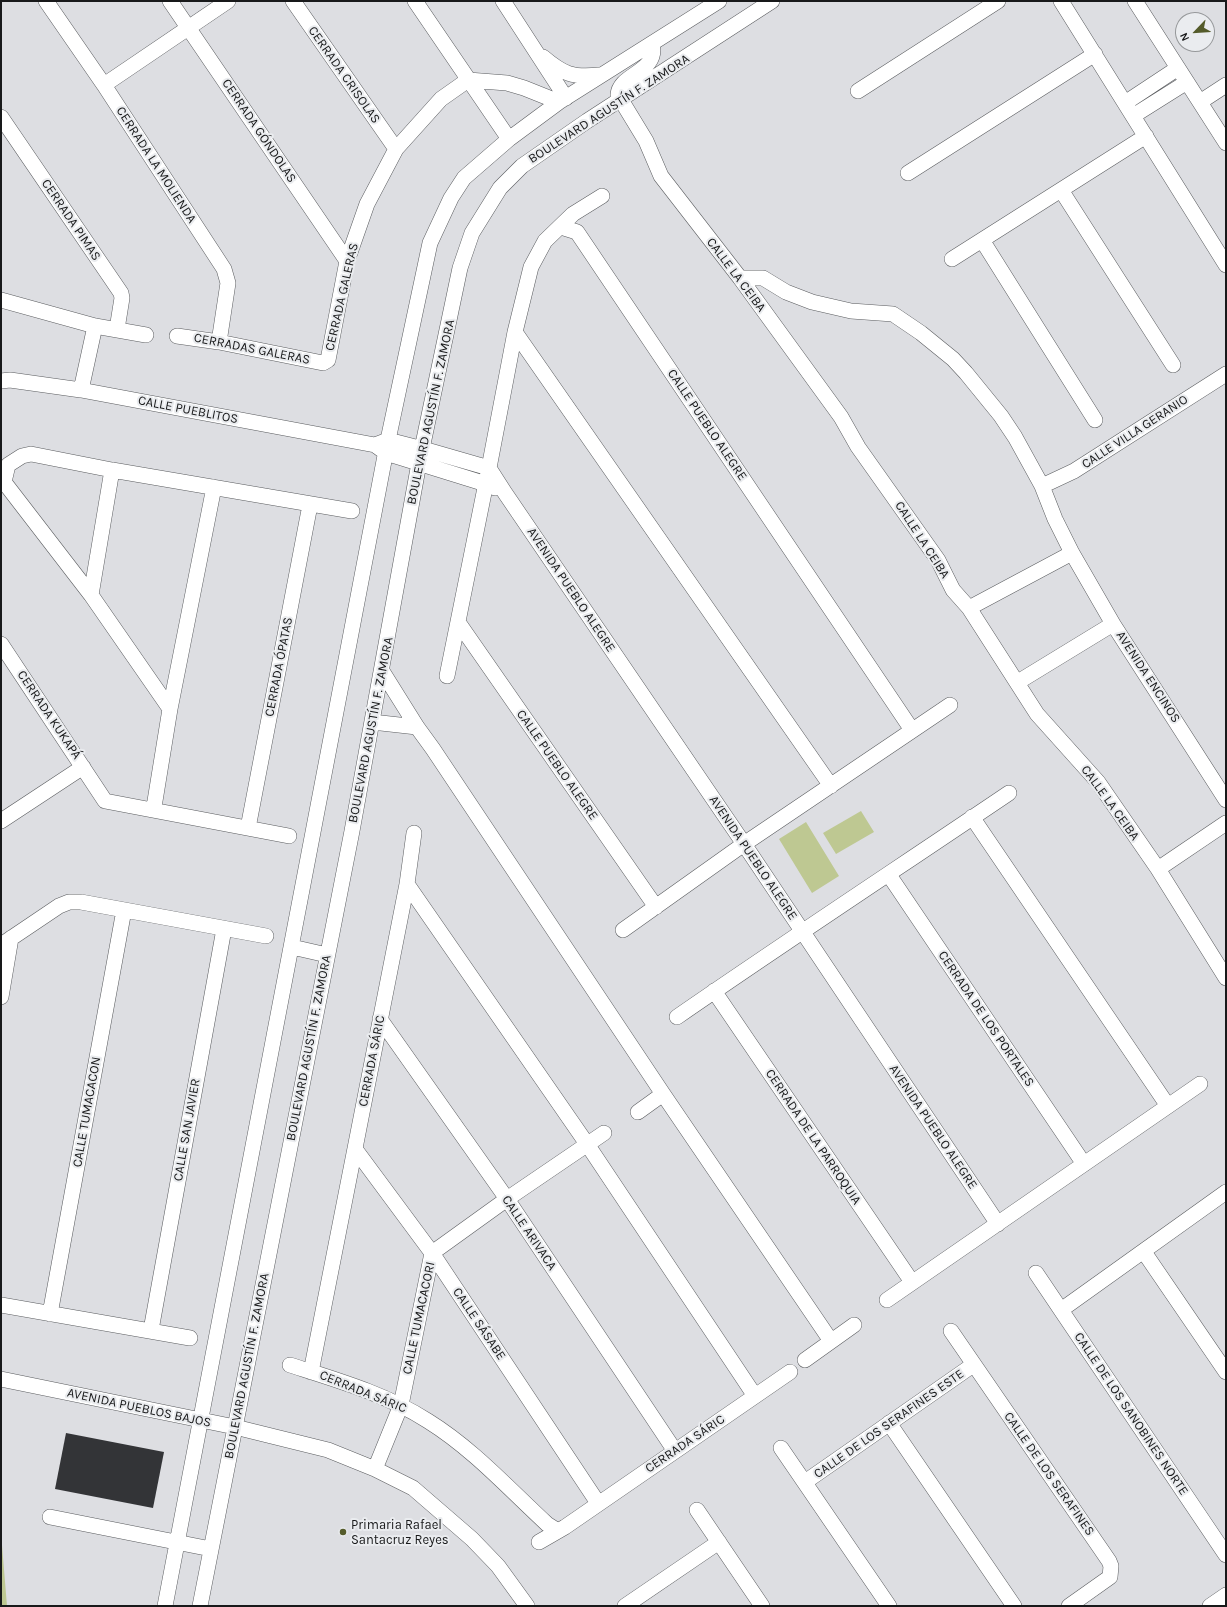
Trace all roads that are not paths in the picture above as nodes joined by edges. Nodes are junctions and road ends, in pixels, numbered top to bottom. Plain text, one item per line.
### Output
1 (46, 1) edge
2 (170, 1) edge
3 (228, 1) edge
4 (293, 1) edge
5 (415, 1) edge
6 (502, 1) edge
7 (719, 1) edge
8 (772, 1) edge
9 (998, 1) edge
10 (1061, 1) edge
11 (1135, 1) edge
12 (188, 27) junction
13 (652, 44) junction
14 (533, 49) junction
15 (1095, 54) junction
16 (1178, 68) junction
17 (604, 74) junction
18 (468, 80) junction
19 (1187, 82) junction
20 (104, 85) junction
21 (1226, 85) edge
22 (858, 91) dead end
23 (562, 100) junction
24 (620, 100) junction
25 (1200, 102) junction
26 (1125, 103) junction
27 (1133, 116) junction
28 (1, 117) edge
29 (1146, 136) junction
30 (509, 139) junction
31 (1226, 143) edge
32 (396, 150) junction
33 (908, 172) dead end
34 (1061, 190) junction
35 (602, 196) dead end
36 (561, 227) junction
37 (982, 240) junction
38 (952, 259) dead end
39 (347, 261) junction
40 (1226, 265) edge
41 (740, 278) junction
42 (1, 300) edge
43 (95, 326) junction
44 (117, 329) junction
45 (515, 332) junction
46 (146, 335) dead end
47 (177, 336) dead end
48 (219, 342) junction
49 (326, 362) joint
50 (1173, 365) dead end
51 (1226, 374) edge
52 (1, 382) edge
53 (81, 390) junction
54 (1096, 420) dead end
55 (383, 446) junction
56 (421, 456) junction
57 (4, 463) edge
58 (489, 468) junction
59 (112, 470) junction
60 (2, 481) edge
61 (486, 484) junction
62 (1042, 486) junction
63 (214, 487) junction
64 (505, 493) junction
65 (310, 505) junction
66 (352, 511) dead end
67 (1072, 553) junction
68 (91, 595) junction
69 (969, 608) junction
70 (458, 622) junction
71 (1113, 624) junction
72 (1, 644) edge
73 (382, 671) junction
74 (447, 676) dead end
75 (1018, 682) junction
76 (950, 705) dead end
77 (170, 709) junction
78 (372, 722) junction
79 (417, 727) junction
80 (912, 730) junction
81 (83, 767) junction
82 (831, 786) junction
83 (1009, 793) dead end
84 (1226, 800) edge
85 (155, 810) junction
86 (2, 818) edge
87 (972, 818) junction
88 (1226, 823) edge
89 (248, 828) junction
90 (414, 833) dead end
91 (289, 836) dead end
92 (744, 844) junction
93 (1158, 869) junction
94 (889, 874) junction
95 (407, 884) junction
96 (656, 907) junction
97 (124, 910) junction
98 (224, 929) junction
99 (623, 930) dead end
100 (802, 931) junction
101 (266, 936) dead end
102 (6, 942) edge
103 (292, 948) junction
104 (327, 955) junction
105 (1226, 978) edge
106 (714, 991) junction
107 (1, 997) edge
108 (677, 1017) dead end
109 (380, 1019) junction
110 (1200, 1084) dead end
111 (663, 1094) junction
112 (1168, 1106) junction
113 (638, 1112) dead end
114 (604, 1133) dead end
115 (587, 1144) junction
116 (355, 1148) junction
117 (1084, 1164) junction
118 (1226, 1192) edge
119 (507, 1200) junction
120 (998, 1224) junction
121 (1144, 1252) junction
122 (432, 1253) junction
123 (1036, 1273) dead end
124 (912, 1282) junction
125 (887, 1300) dead end
126 (1, 1305) edge
127 (1061, 1310) junction
128 (50, 1314) junction
129 (854, 1325) dead end
130 (150, 1330) junction
131 (951, 1331) dead end
132 (190, 1338) dead end
133 (831, 1341) junction
134 (805, 1360) dead end
135 (290, 1365) dead end
136 (973, 1365) junction
137 (312, 1372) junction
138 (790, 1372) dead end
139 (1226, 1372) edge
140 (1, 1379) edge
141 (755, 1396) junction
142 (401, 1405) junction
143 (201, 1420) junction
144 (889, 1423) junction
145 (235, 1427) junction
146 (781, 1448) dead end
147 (675, 1451) junction
148 (375, 1469) junction
149 (805, 1482) junction
150 (598, 1503) junction
151 (697, 1510) dead end
152 (50, 1517) dead end
153 (558, 1531) junction
154 (178, 1541) junction
155 (539, 1542) dead end
156 (719, 1542) junction
157 (211, 1548) junction
158 (1226, 1555) edge
159 (1226, 1595) edge
160 (165, 1606) edge
161 (200, 1606) edge
162 (527, 1606) edge
163 (625, 1606) edge
164 (762, 1606) edge
165 (889, 1606) edge
166 (1014, 1606) edge
167 (1069, 1606) edge
168 (1210, 1606) edge

1 - 20 street, CERRADA LA MOLIENDA
2 - 12 street, CERRADA GÓNDOLAS
3 - 12 street
4 - 32 street, CERRADA CRISOLAS
5 - 18 street
6 - 14 street
7 - 13 street
8 - 24 street, BOULEVARD AGUSTÍN F. ZAMORA
9 - 22 street
10 - 15 street
11 - 16 street
12 - 20 street
12 - 39 street, CERRADA GÓNDOLAS
13 - 17 street
13 - 24 street
14 - 17 street
14 - 23 street
15 - 26 street
15 - 33 street
16 - 19 street
16 - 26 street
17 - 23 street
18 - 23 street
18 - 30 street
18 - 32 street, CERRADA GALERAS
19 - 25 street
19 - 27 street
20 - 48 street, CERRADA LA MOLIENDA
21 - 25 street
23 - 30 street
24 - 41 street, CALLE LA CEIBA
24 - 56 street, BOULEVARD AGUSTÍN F. ZAMORA
25 - 31 street
26 - 27 street
27 - 29 street
28 - 44 street, CERRADA PIMAS
29 - 34 street
29 - 40 street
30 - 55 street
32 - 39 street, CERRADA GALERAS
34 - 37 street
34 - 50 street
35 - 36 street
36 - 45 street
36 - 80 street, CALLE PUEBLO ALEGRE
37 - 38 street
37 - 54 street
39 - 49 street, CERRADA GALERAS
41 - 62 street, AVENIDA ENCINOS
41 - 69 street, CALLE LA CEIBA
42 - 43 street
43 - 44 street
43 - 53 street
44 - 46 street
45 - 58 street
45 - 82 street
47 - 48 street, CERRADAS GALERAS
48 - 49 street, CERRADAS GALERAS
51 - 62 street, CALLE VILLA GERANIO
52 - 53 street, CALLE PUEBLITOS
53 - 55 street, CALLE PUEBLITOS
55 - 56 street
55 - 103 street
56 - 58 street
56 - 61 street
56 - 73 street, BOULEVARD AGUSTÍN F. ZAMORA
57 - 59 street
57 - 60 street
58 - 61 street
58 - 64 street, AVENIDA PUEBLO ALEGRE
59 - 63 street
59 - 68 street
60 - 68 street
61 - 64 street
61 - 70 street
62 - 67 street, AVENIDA ENCINOS
63 - 65 street
63 - 77 street
64 - 92 street, AVENIDA PUEBLO ALEGRE
65 - 66 street
65 - 89 street, CERRADA ÓPATAS
67 - 69 street
67 - 71 street, AVENIDA ENCINOS
68 - 77 street
69 - 75 street, CALLE LA CEIBA
70 - 74 street
70 - 96 street, CALLE PUEBLO ALEGRE
71 - 75 street
71 - 84 street, AVENIDA ENCINOS
72 - 81 street, CERRADA KUKAPÁ
73 - 78 street, BOULEVARD AGUSTÍN F. ZAMORA
73 - 79 street
75 - 93 street, CALLE LA CEIBA
76 - 80 street
77 - 85 street
78 - 79 street
78 - 104 street, BOULEVARD AGUSTÍN F. ZAMORA
79 - 111 street
80 - 82 street
81 - 85 street, CERRADA KUKAPÁ
81 - 86 street, CERRADA KUKAPÁ
82 - 92 street
83 - 87 street
85 - 89 street
87 - 94 street
87 - 112 street
88 - 93 street
89 - 91 street
90 - 95 street, CERRADA SÁRIC
92 - 96 street
92 - 100 street, AVENIDA PUEBLO ALEGRE
93 - 105 street, CALLE LA CEIBA
94 - 100 street
94 - 117 street, CERRADA DE LOS PORTALES
95 - 109 street, CERRADA SÁRIC
95 - 115 street
96 - 99 street
97 - 98 street
97 - 102 street
97 - 128 street, CALLE TUMACACON
98 - 101 street
98 - 130 street, CALLE SAN JAVIER
100 - 106 street
100 - 120 street, AVENIDA PUEBLO ALEGRE
102 - 107 street
103 - 104 street
103 - 143 street
104 - 145 street, BOULEVARD AGUSTÍN F. ZAMORA
106 - 108 street
106 - 124 street, CERRADA DE LA PARROQUIA
109 - 116 street, CERRADA SÁRIC
109 - 119 street, CALLE ARIVACA
110 - 112 street
111 - 113 street
111 - 133 street
112 - 117 street
114 - 115 street, CALLE TUMACACORI
115 - 119 street, CALLE TUMACACORI
115 - 141 street
116 - 122 street, CALLE SÁSABE
116 - 137 street, CERRADA SÁRIC
117 - 120 street
118 - 121 street
119 - 122 street, CALLE TUMACACORI
119 - 147 street, CALLE ARIVACA
120 - 124 street
121 - 127 street
121 - 139 street
122 - 142 street, CALLE TUMACACORI
122 - 150 street, CALLE SÁSABE
123 - 127 street, CALLE DE LOS SANOBINES NORTE
124 - 125 street
126 - 128 street
127 - 158 street, CALLE DE LOS SANOBINES NORTE
128 - 130 street
129 - 133 street
130 - 132 street
131 - 136 street, CALLE DE LOS SERAFINES
133 - 134 street
135 - 137 street
136 - 144 street, CALLE DE LOS SERAFINES ESTE
136 - 167 street, CALLE DE LOS SERAFINES
137 - 142 street, CERRADA SÁRIC
138 - 141 street, CERRADA SÁRIC
140 - 143 street, AVENIDA PUEBLOS BAJOS
141 - 147 street, CERRADA SÁRIC
142 - 148 street, CALLE TUMACACORI
142 - 153 street, CERRADA SÁRIC
143 - 145 street, AVENIDA PUEBLOS BAJOS
143 - 154 street
144 - 149 street, CALLE DE LOS SERAFINES ESTE
144 - 166 street
145 - 148 street, AVENIDA PUEBLOS BAJOS
145 - 157 street, BOULEVARD AGUSTÍN F. ZAMORA
146 - 149 street
147 - 150 street, CERRADA SÁRIC
148 - 162 street, AVENIDA PUEBLOS BAJOS
149 - 165 street
150 - 153 street, CERRADA SÁRIC
151 - 156 street
152 - 154 street
153 - 155 street
154 - 157 street
154 - 160 street
156 - 163 street
156 - 164 street
157 - 161 street, BOULEVARD AGUSTÍN F. ZAMORA
159 - 168 street

